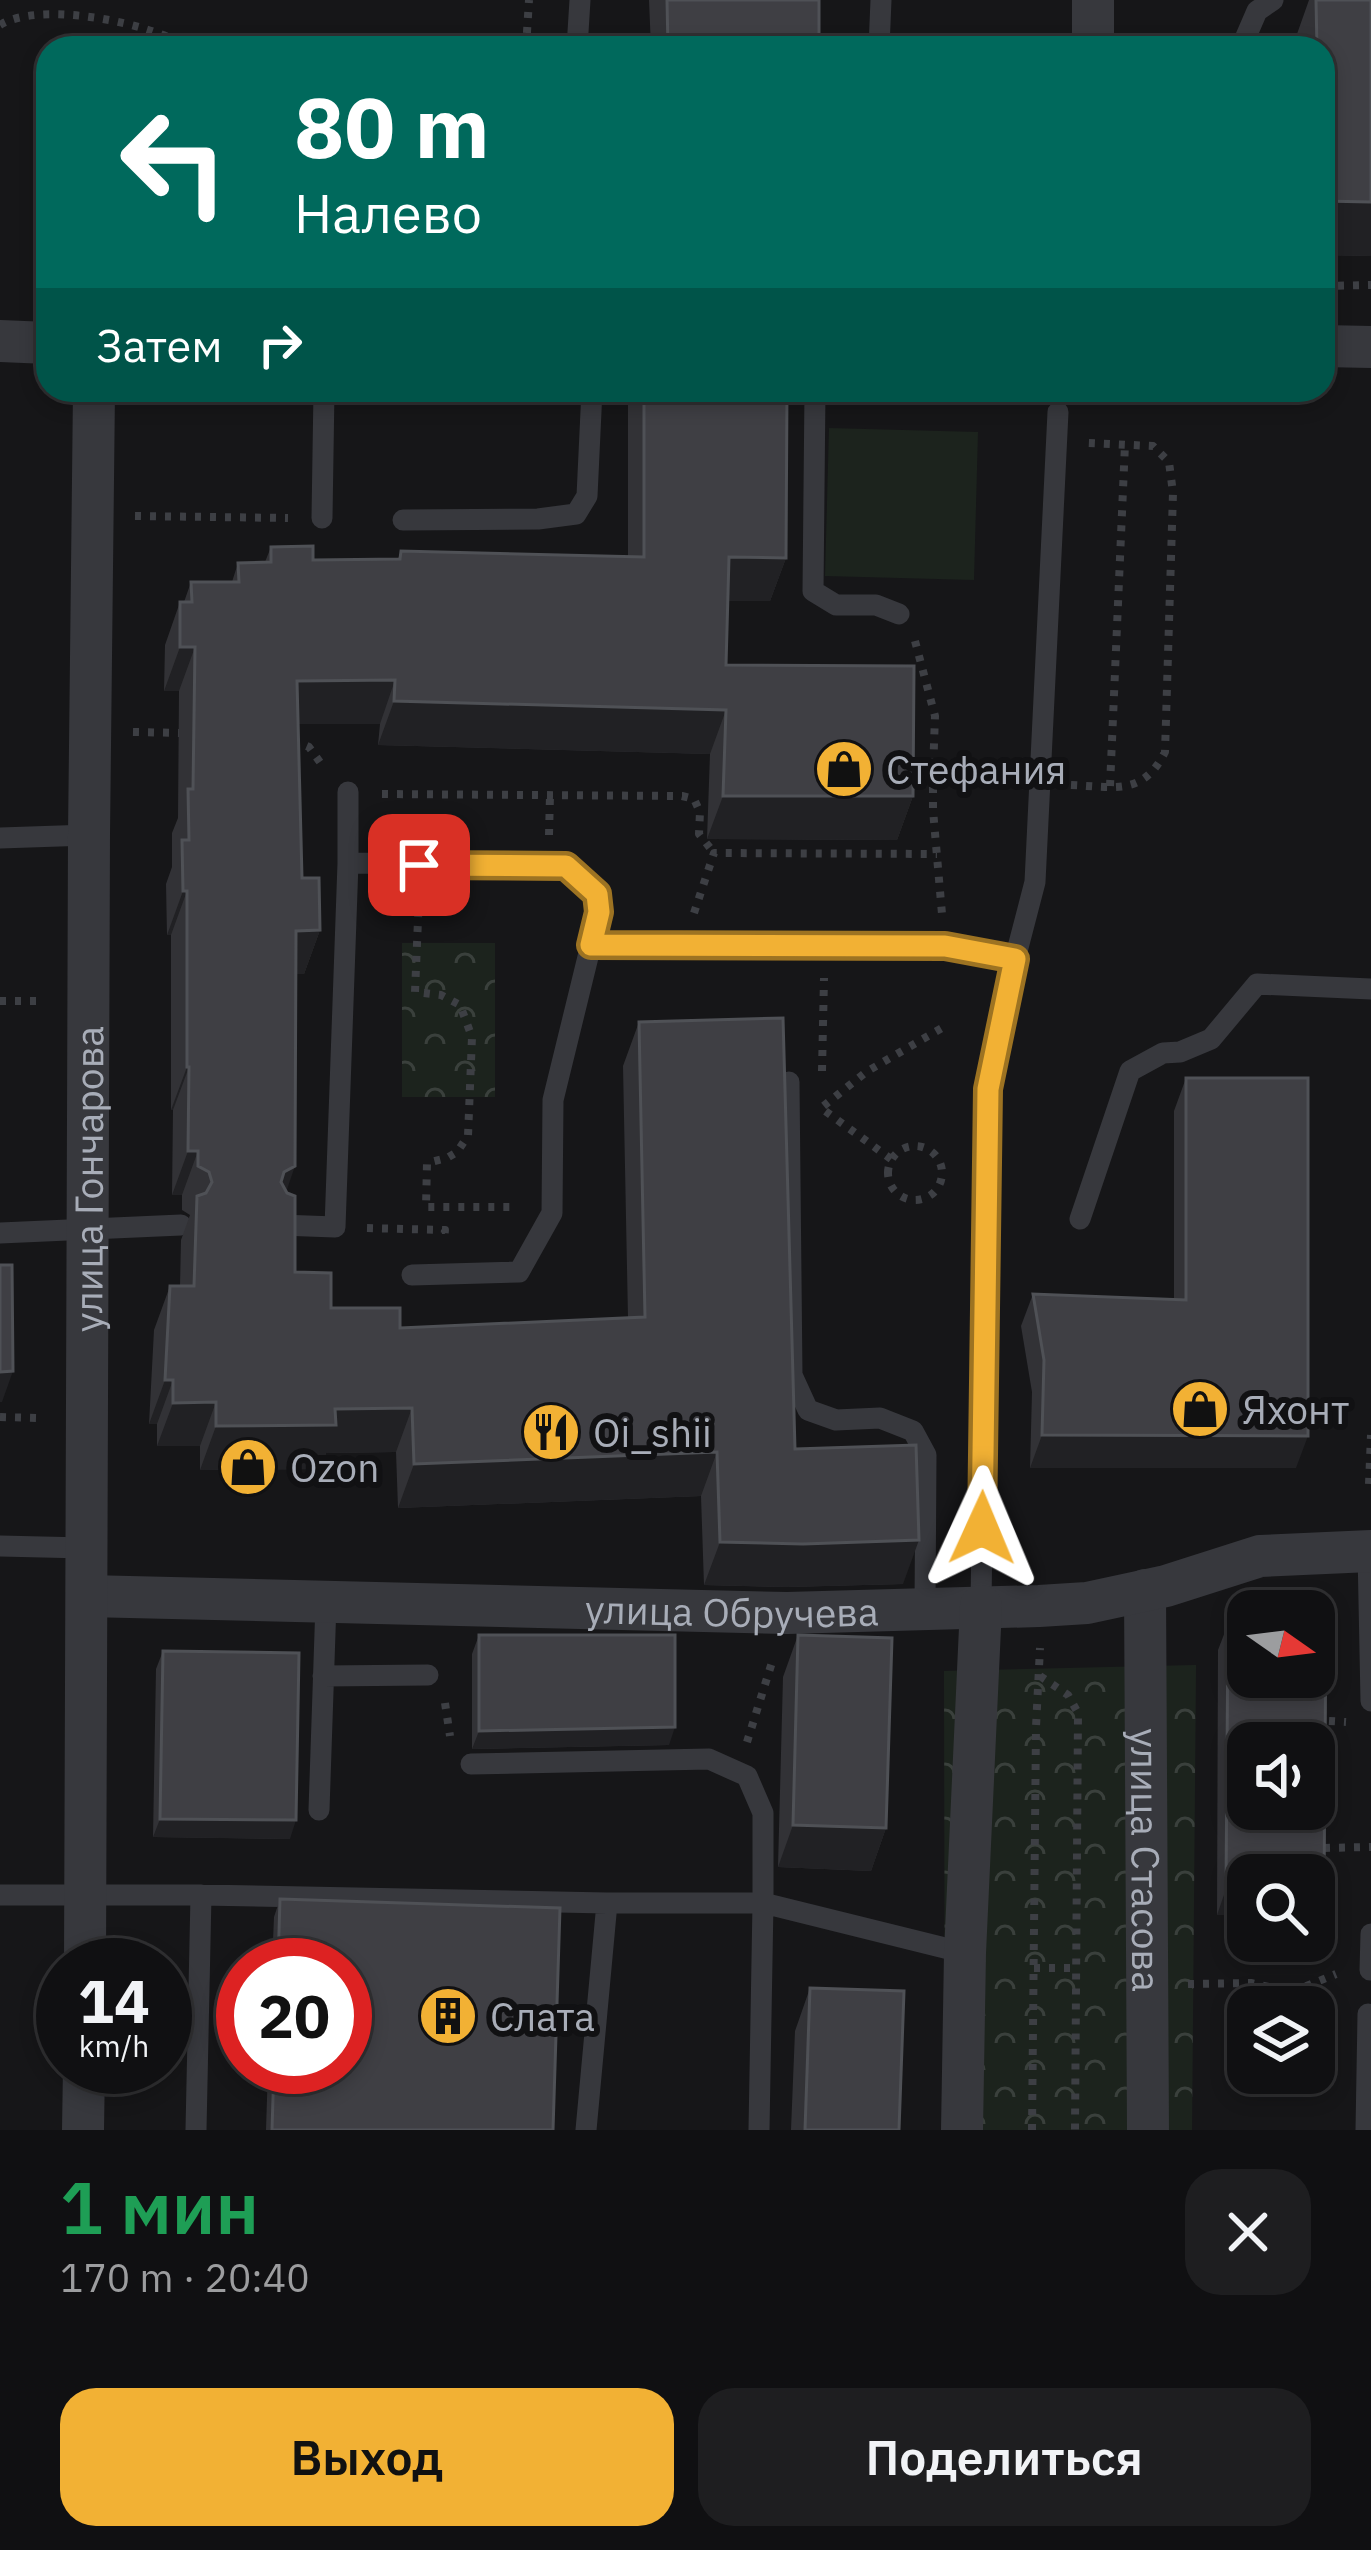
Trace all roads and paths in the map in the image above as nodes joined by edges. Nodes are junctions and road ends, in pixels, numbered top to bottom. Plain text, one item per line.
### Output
1 (529, 0) edge
2 (580, 0) edge
3 (881, 0) edge
4 (1093, 0) edge
5 (1274, 0) edge
6 (0, 25) edge
7 (165, 36) edge
8 (527, 36) edge
9 (578, 36) edge
10 (880, 36) edge
11 (1093, 36) edge
12 (1246, 36) edge
13 (1371, 285) edge
14 (1335, 286) edge
15 (0, 341) edge
16 (36, 342) edge
17 (1335, 346) edge
18 (1371, 347) edge
19 (94, 402) edge
20 (324, 402) edge
21 (591, 402) edge
22 (814, 402) edge
23 (1058, 412) dead end
24 (1057, 442) junction
25 (1125, 444) junction
26 (92, 515) junction
27 (322, 518) joint
28 (403, 520) dead end
29 (898, 614) joint
30 (128, 732) dead end
31 (189, 733) edge
32 (972, 770) dead end
33 (933, 772) junction
34 (1040, 783) junction
35 (1110, 786) junction
36 (348, 792) dead end
37 (374, 794) dead end
38 (550, 794) junction
39 (550, 816) dead end
40 (89, 835) junction
41 (0, 838) edge
42 (714, 853) junction
43 (937, 854) junction
44 (348, 863) junction
45 (419, 865) junction
46 (591, 945) junction
47 (684, 945) junction
48 (945, 946) junction
49 (1015, 959) junction
50 (1371, 989) edge
51 (0, 1001) edge
52 (58, 1001) dead end
53 (947, 1025) dead end
54 (789, 1082) edge
55 (891, 1159) junction
56 (502, 1207) dead end
57 (1080, 1220) dead end
58 (182, 1225) dead end
59 (280, 1226) edge
60 (403, 1228) dead end
61 (87, 1229) junction
62 (0, 1233) edge
63 (444, 1250) dead end
64 (412, 1275) dead end
65 (0, 1418) edge
66 (54, 1418) dead end
67 (1371, 1436) edge
68 (1369, 1484) edge
69 (0, 1546) edge
70 (85, 1548) junction
71 (1369, 1551) edge
72 (1145, 1590) junction
73 (87, 1596) junction
74 (326, 1604) junction
75 (981, 1606) junction
76 (925, 1609) junction
77 (787, 1613) junction
78 (1041, 1634) dead end
79 (1039, 1675) junction
80 (323, 1676) junction
81 (428, 1676) joint
82 (1371, 1701) edge
83 (471, 1764) joint
84 (738, 1772) junction
85 (319, 1810) dead end
86 (1371, 1847) edge
87 (1324, 1848) edge
88 (0, 1895) edge
89 (86, 1895) junction
90 (201, 1895) junction
91 (607, 1903) junction
92 (764, 1903) junction
93 (1371, 1934) edge
94 (85, 1938) edge
95 (965, 1953) junction
96 (1034, 1968) junction
97 (1077, 1968) junction
98 (1370, 1970) edge
99 (1147, 1983) junction
100 (1368, 2014) dead end
101 (84, 2094) edge
102 (83, 2130) edge
103 (196, 2130) edge
104 (586, 2130) edge
105 (759, 2130) edge
106 (962, 2130) edge
107 (1032, 2130) edge
108 (1075, 2130) edge
109 (1148, 2130) edge
110 (1366, 2130) edge

1 - 8 path
2 - 9 lane
3 - 10 lane
4 - 11 street
5 - 12 lane
6 - 7 path
13 - 14 path
15 - 16 street
17 - 18 street
19 - 26 street, улица Гончарова
20 - 27 lane
21 - 28 lane
22 - 29 lane
23 - 24 lane
24 - 25 path
24 - 34 lane
25 - 35 path
25 - 35 path
26 - 27 path
26 - 40 street, улица Гончарова
29 - 33 path
30 - 31 path
32 - 33 path
33 - 43 path
34 - 35 path
34 - 49 lane
36 - 44 lane
37 - 38 path
38 - 39 path
38 - 42 path
40 - 41 lane
40 - 61 street, улица Гончарова
42 - 43 path
42 - 47 path
43 - 48 path
44 - 45 lane
44 - 59 lane
45 - 46 lane
45 - 56 path
46 - 47 lane
46 - 64 lane
47 - 48 lane
48 - 49 lane
49 - 75 lane
50 - 57 lane
51 - 52 path
53 - 55 path
54 - 76 lane
55 - 55 path
58 - 61 lane
60 - 63 path
61 - 62 lane
61 - 70 street, улица Гончарова
65 - 66 path
67 - 68 path
69 - 70 lane
70 - 73 street, улица Гончарова
71 - 72 street, улица Обручева
71 - 82 lane
72 - 75 street, улица Обручева
72 - 99 street, улица Стасова
73 - 74 street, улица Обручева
73 - 89 street, улица Гончарова
74 - 77 street, улица Обручева
74 - 80 lane
75 - 76 street, улица Обручева
75 - 95 street
76 - 77 street, улица Обручева
77 - 84 path
78 - 79 path
79 - 96 path
79 - 97 path
80 - 81 lane
80 - 85 lane
81 - 83 path
83 - 84 lane
84 - 92 lane
86 - 87 path
88 - 89 lane
89 - 90 lane
89 - 94 street, улица Гончарова
90 - 91 lane
90 - 103 lane
91 - 92 lane
91 - 104 lane
92 - 95 lane
92 - 105 lane
93 - 98 lane
95 - 106 street
96 - 97 path
96 - 107 path
97 - 108 path
98 - 99 path
99 - 109 street, улица Стасова
100 - 110 lane
101 - 102 street

